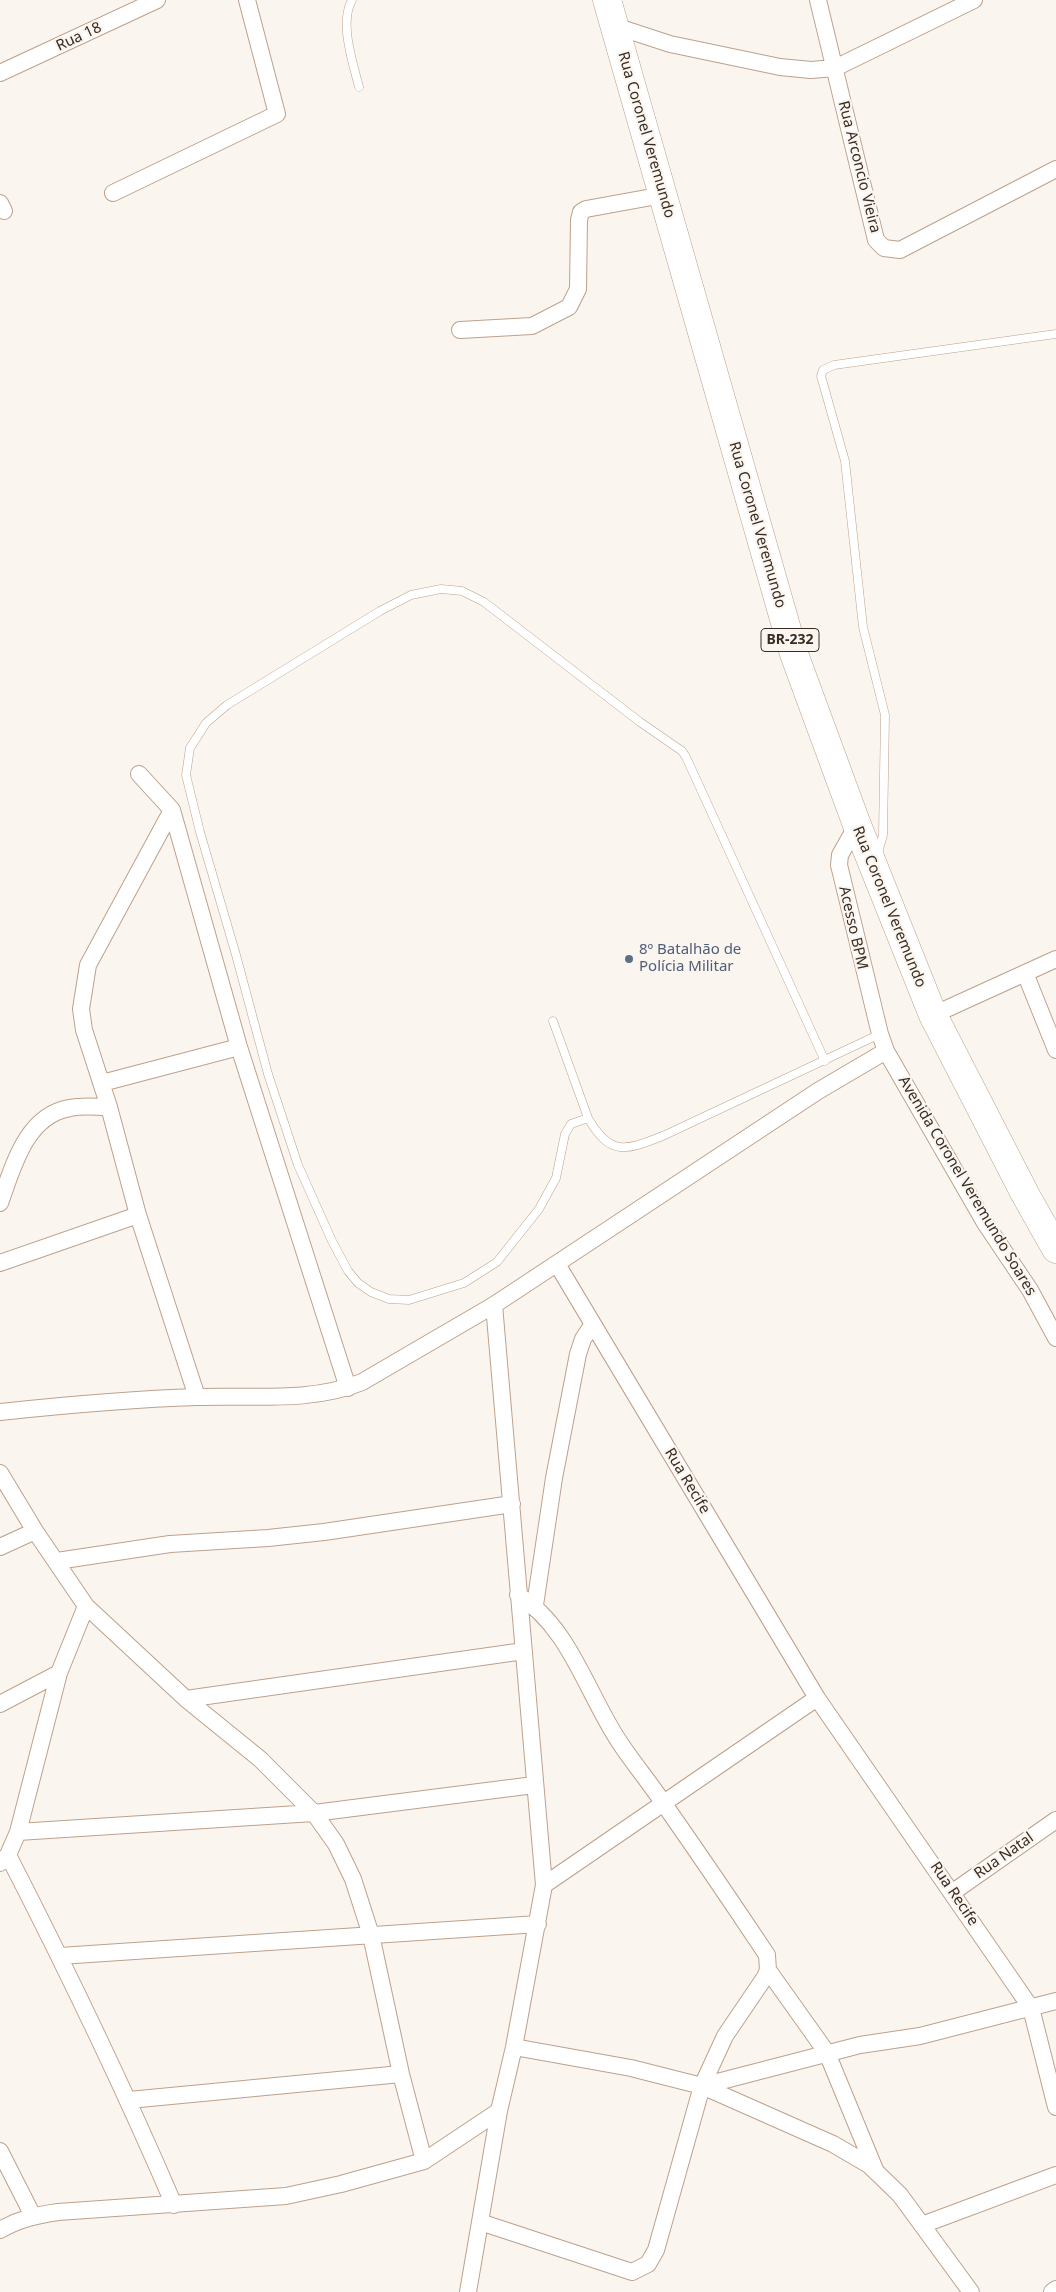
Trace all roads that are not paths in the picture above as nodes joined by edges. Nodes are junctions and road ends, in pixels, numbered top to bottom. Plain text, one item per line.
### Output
1 (157, 0) edge
2 (246, 0) edge
3 (352, 0) edge
4 (607, 0) edge
5 (818, 0) edge
6 (974, 0) edge
7 (614, 26) junction
8 (835, 68) junction
9 (0, 73) edge
10 (359, 87) dead end
11 (1056, 169) edge
12 (113, 193) dead end
13 (663, 195) junction
14 (460, 330) dead end
15 (1056, 334) edge
16 (139, 774) dead end
17 (172, 810) junction
18 (857, 825) junction
19 (874, 869) junction
20 (1056, 960) edge
21 (1024, 973) junction
22 (933, 1016) junction
23 (553, 1022) dead end
24 (880, 1034) junction
25 (238, 1047) junction
26 (886, 1050) junction
27 (1056, 1050) edge
28 (825, 1061) junction
29 (102, 1083) junction
30 (109, 1107) junction
31 (588, 1118) junction
32 (0, 1203) edge
33 (138, 1214) junction
34 (1056, 1249) edge
35 (0, 1263) edge
36 (557, 1264) junction
37 (494, 1305) junction
38 (592, 1324) junction
39 (1056, 1338) edge
40 (348, 1388) junction
41 (197, 1397) junction
42 (0, 1412) edge
43 (0, 1473) edge
44 (512, 1504) junction
45 (35, 1531) junction
46 (0, 1548) edge
47 (57, 1561) junction
48 (518, 1595) junction
49 (535, 1605) junction
50 (86, 1606) junction
51 (524, 1651) junction
52 (59, 1673) junction
53 (817, 1698) junction
54 (186, 1699) junction
55 (0, 1704) edge
56 (534, 1785) junction
57 (664, 1803) junction
58 (314, 1813) junction
59 (1056, 1820) edge
60 (18, 1832) junction
61 (4, 1859) edge
62 (544, 1885) junction
63 (953, 1892) junction
64 (538, 1924) junction
65 (370, 1935) junction
66 (60, 1956) junction
67 (768, 1970) junction
68 (1056, 2001) edge
69 (1031, 2008) junction
70 (514, 2047) junction
71 (827, 2053) junction
72 (402, 2074) junction
73 (702, 2086) junction
74 (129, 2100) junction
75 (1056, 2107) edge
76 (499, 2111) junction
77 (0, 2151) edge
78 (424, 2161) junction
79 (876, 2172) junction
80 (1056, 2175) edge
81 (174, 2205) junction
82 (33, 2216) junction
83 (480, 2222) junction
84 (922, 2225) junction
85 (0, 2230) edge
86 (1056, 2289) edge
87 (468, 2292) edge
88 (971, 2292) edge
89 (1052, 2292) edge

1 - 9 street, Rua 18
2 - 12 street
3 - 10 lane
4 - 7 highway, Rua Coronel Veremundo / BR-232
5 - 8 street, Rua Arconcio Vieira
6 - 8 street
7 - 8 street
7 - 13 highway, Rua Coronel Veremundo / BR-232
8 - 11 street, Rua Arconcio Vieira
13 - 14 street
13 - 18 highway, Rua Coronel Veremundo / BR-232
15 - 19 lane
16 - 17 street
17 - 25 street
17 - 29 street
18 - 19 highway, Rua Coronel Veremundo / BR-232
18 - 24 street, Acesso BPM
19 - 22 highway, Rua Coronel Veremundo / BR-232
20 - 21 street
21 - 22 street
21 - 27 street
22 - 34 highway, Rua Coronel Veremundo / BR-232
23 - 31 lane
24 - 26 street, Avenida Coronel Veremundo Soares
24 - 28 lane
25 - 29 street
25 - 40 street
26 - 36 street
26 - 39 street, Avenida Coronel Veremundo Soares
28 - 31 lane
28 - 31 lane
29 - 30 street
30 - 32 street
30 - 33 street
33 - 35 street
33 - 41 street
36 - 37 street
36 - 38 street, Rua Recife
37 - 40 street
37 - 44 street
38 - 49 street
38 - 53 street, Rua Recife
40 - 41 street
41 - 42 street
43 - 45 street
44 - 47 street
44 - 48 street
45 - 46 street
45 - 47 street
47 - 50 street
48 - 49 street
48 - 51 street
49 - 57 street
50 - 52 street
50 - 54 street
51 - 54 street
51 - 56 street
52 - 55 street
52 - 60 street
53 - 57 street
53 - 63 street, Rua Recife
54 - 58 street
56 - 58 street
56 - 62 street
57 - 62 street
57 - 67 street
58 - 60 street
58 - 65 street
59 - 63 street, Rua Natal
60 - 61 street
61 - 66 street
62 - 64 street
63 - 69 street, Rua Recife
64 - 65 street
64 - 70 street
65 - 66 street
65 - 72 street
66 - 74 street
67 - 71 street
67 - 73 street
68 - 69 street
69 - 71 street
69 - 75 street, Rua Recife
70 - 73 street
70 - 76 street
71 - 73 street
71 - 79 street
72 - 74 street
72 - 78 street
73 - 79 street
73 - 83 street
74 - 81 street
76 - 78 street
76 - 83 street
77 - 82 street
78 - 81 street
79 - 84 street
80 - 84 street
81 - 82 street
82 - 85 street
83 - 87 street
84 - 88 street
86 - 89 street

